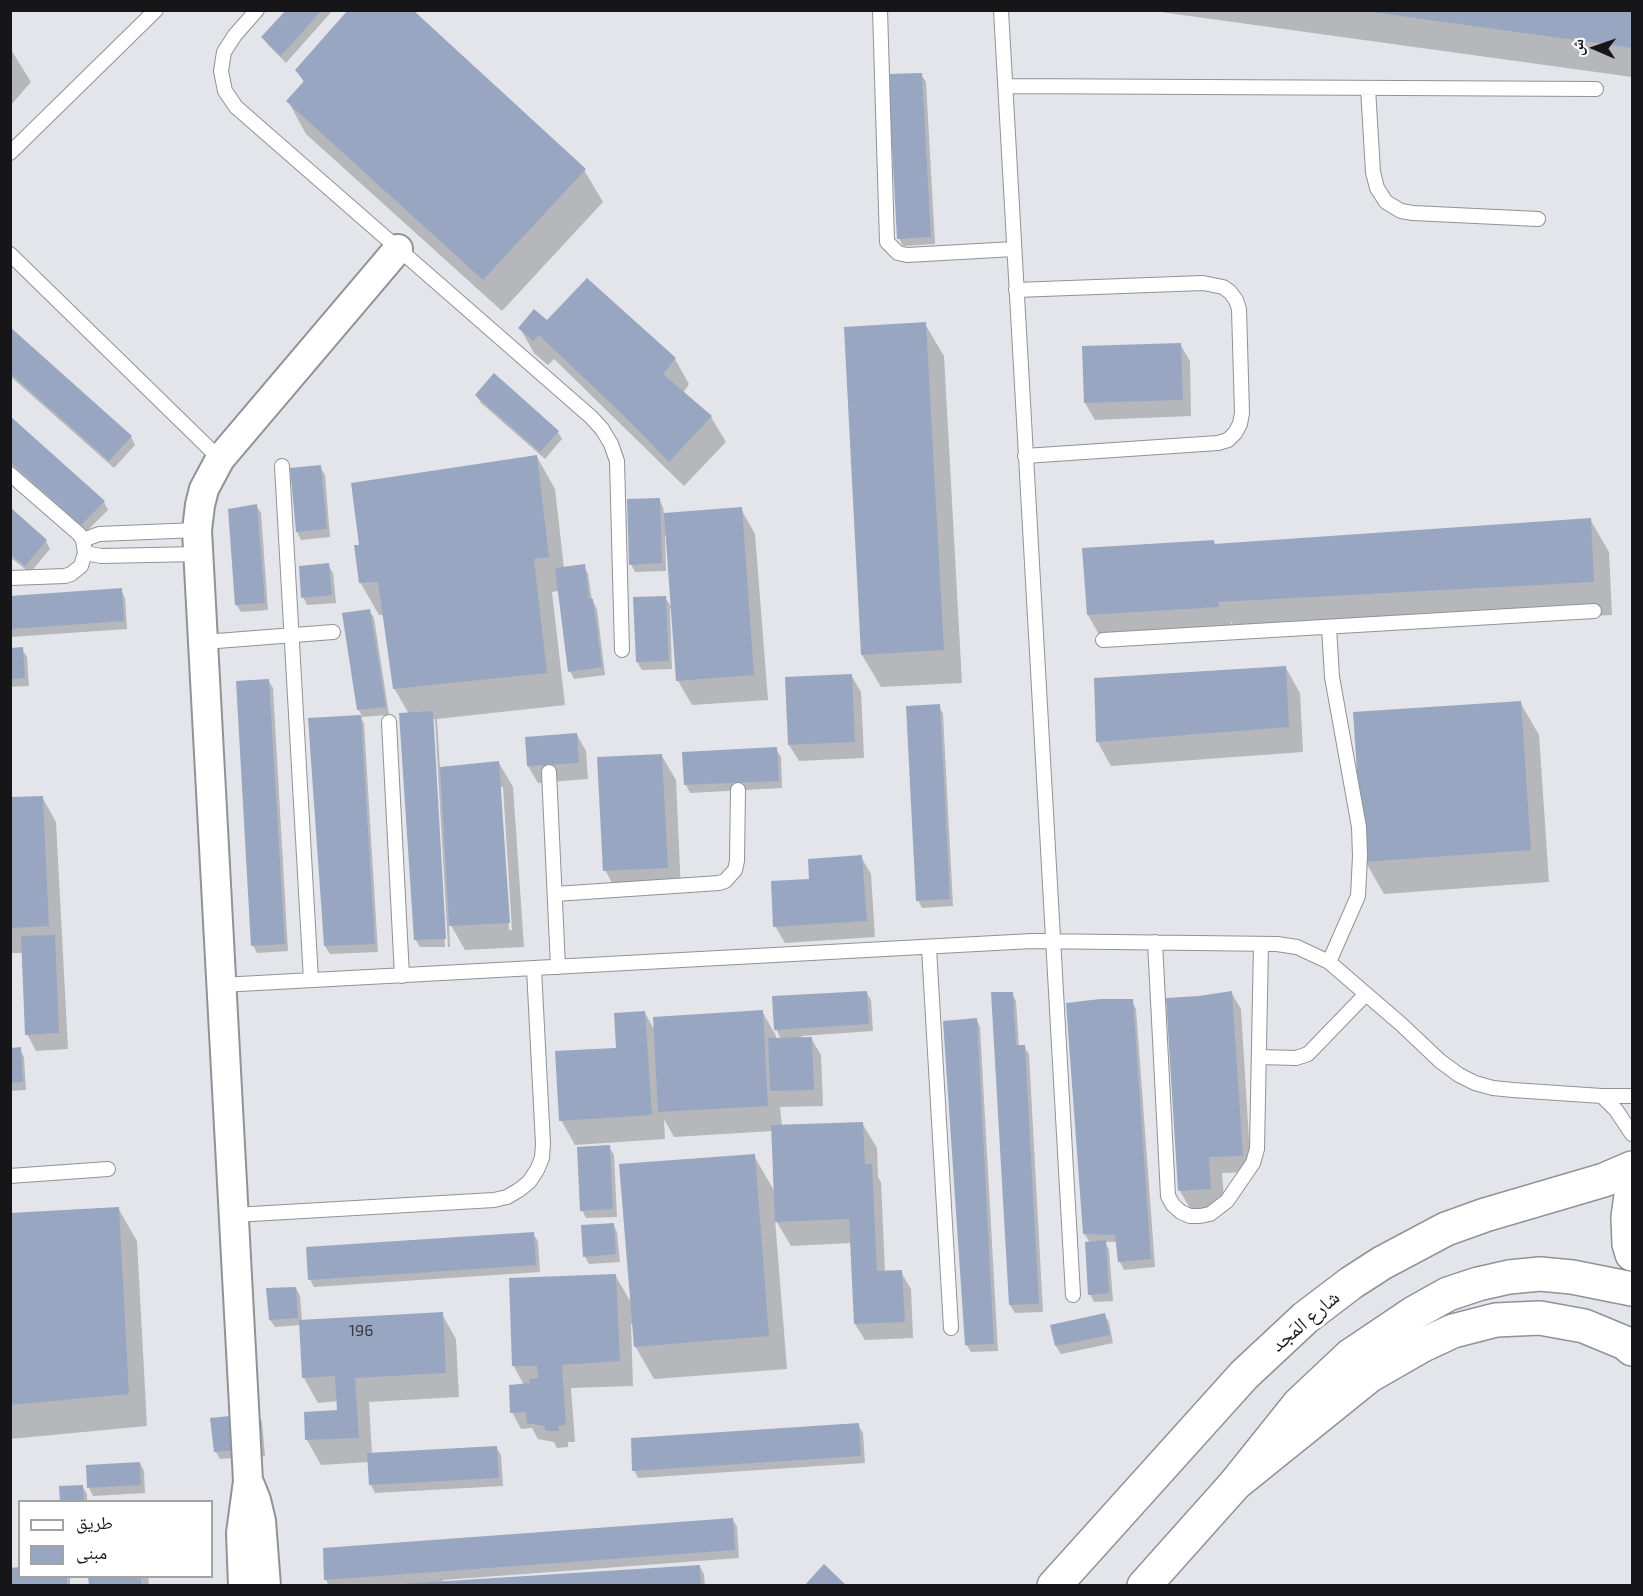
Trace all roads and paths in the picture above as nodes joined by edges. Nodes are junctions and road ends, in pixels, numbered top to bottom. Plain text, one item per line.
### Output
1 (257, 10) edge
2 (880, 10) edge
3 (1001, 10) edge
4 (147, 14) edge
5 (1005, 86) junction
6 (1368, 88) junction
7 (1596, 89) dead end
8 (10, 153) edge
9 (1538, 219) dead end
10 (398, 249) junction
11 (1014, 249) junction
12 (10, 254) edge
13 (1016, 291) junction
14 (1025, 456) junction
15 (220, 459) junction
16 (282, 465) dead end
17 (10, 474) edge
18 (198, 542) junction
19 (84, 546) junction
20 (10, 578) edge
21 (1594, 611) dead end
22 (1329, 627) junction
23 (333, 632) dead end
24 (292, 635) junction
25 (1103, 640) dead end
26 (204, 642) junction
27 (622, 650) dead end
28 (389, 722) dead end
29 (549, 772) dead end
30 (738, 790) dead end
31 (555, 894) junction
32 (1053, 941) junction
33 (1155, 942) junction
34 (1261, 944) junction
35 (929, 948) junction
36 (1329, 962) junction
37 (558, 967) junction
38 (534, 969) junction
39 (402, 976) junction
40 (311, 980) junction
41 (221, 985) junction
42 (1366, 994) junction
43 (1259, 1057) junction
44 (1602, 1096) junction
45 (1632, 1096) edge
46 (1632, 1134) edge
47 (1632, 1168) edge
48 (108, 1169) dead end
49 (10, 1176) edge
50 (1632, 1188) edge
51 (234, 1215) junction
52 (1632, 1254) edge
53 (1632, 1289) edge
54 (1073, 1295) dead end
55 (951, 1328) dead end
56 (1632, 1349) edge
57 (248, 1480) junction
58 (1235, 1484) junction
59 (243, 1586) edge
60 (266, 1586) edge
61 (1054, 1586) edge
62 (1144, 1586) edge

1 - 10 lane
2 - 11 lane
3 - 5 lane
4 - 8 lane
5 - 6 lane
5 - 11 lane
6 - 7 lane
6 - 9 lane
10 - 15 street
10 - 27 lane
11 - 13 lane
12 - 15 lane
13 - 14 lane
13 - 14 lane
14 - 32 lane
15 - 18 street
16 - 24 lane
17 - 19 lane
18 - 19 lane
18 - 19 lane
18 - 26 street
19 - 20 lane
21 - 22 lane
22 - 25 lane
22 - 36 lane
23 - 24 lane
24 - 26 lane
24 - 40 lane
26 - 41 street
28 - 39 lane
29 - 31 lane
30 - 31 lane
31 - 37 lane
32 - 33 lane
32 - 35 lane
32 - 54 lane
33 - 34 lane
33 - 43 lane
34 - 36 lane
34 - 43 lane
35 - 37 lane
35 - 55 lane
36 - 42 lane
37 - 38 lane
38 - 39 lane
38 - 51 lane
39 - 40 lane
40 - 41 lane
41 - 51 street
42 - 43 lane
42 - 44 lane
44 - 45 lane
44 - 46 lane
47 - 61 main road, شارع المَجد
48 - 49 lane
50 - 52 main road
51 - 57 street
53 - 58 main road
56 - 58 main road
57 - 59 street
57 - 60 street
58 - 62 main road

